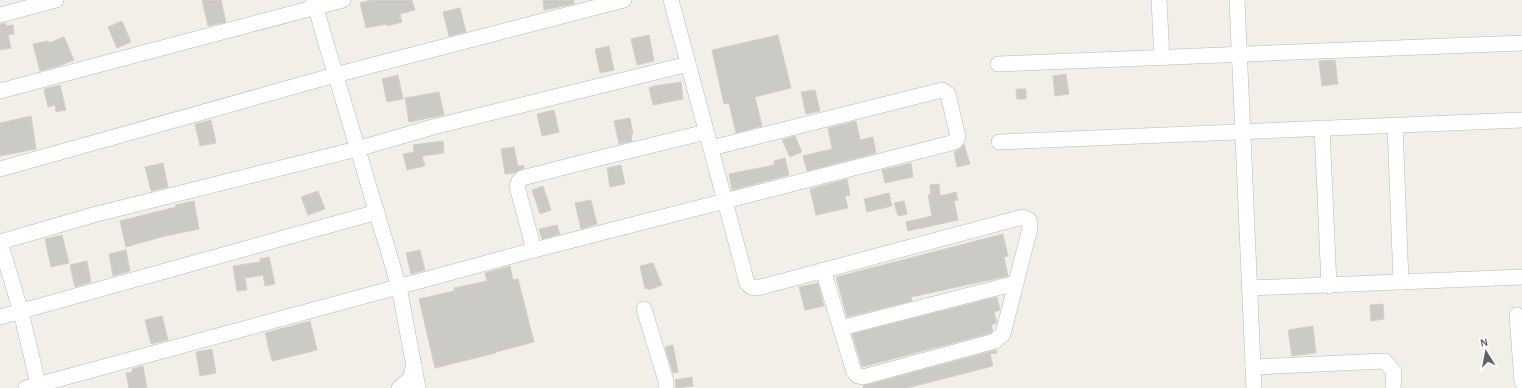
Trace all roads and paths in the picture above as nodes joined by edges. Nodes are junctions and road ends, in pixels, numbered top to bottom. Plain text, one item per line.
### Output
1 (56, 0) edge
2 (343, 0) edge
3 (624, 0) edge
4 (671, 0) edge
5 (1159, 0) edge
6 (1238, 0) edge
7 (315, 4) edge
8 (0, 15) edge
9 (1522, 43) edge
10 (1239, 55) junction
11 (1162, 58) junction
12 (688, 64) junction
13 (998, 64) dead end
14 (335, 75) junction
15 (0, 91) edge
16 (1522, 120) edge
17 (1395, 125) junction
18 (1322, 128) junction
19 (706, 132) junction
20 (1242, 132) junction
21 (999, 142) dead end
22 (711, 148) junction
23 (358, 149) junction
24 (0, 169) edge
25 (725, 201) junction
26 (377, 212) junction
27 (0, 242) edge
28 (534, 250) junction
29 (823, 270) junction
30 (1522, 277) edge
31 (1401, 282) junction
32 (1016, 283) junction
33 (1329, 286) junction
34 (399, 287) junction
35 (1249, 288) junction
36 (644, 309) dead end
37 (21, 312) junction
38 (1517, 315) dead end
39 (0, 317) edge
40 (841, 328) junction
41 (414, 365) junction
42 (1253, 367) junction
43 (1522, 382) edge
44 (35, 387) edge
45 (399, 388) edge
46 (418, 388) edge
47 (666, 388) edge
48 (1254, 388) edge
49 (1393, 388) edge

1 - 8 street
2 - 7 street
3 - 14 street
4 - 12 street
5 - 11 street
6 - 10 street
7 - 14 street
7 - 15 street
9 - 10 street
10 - 11 street
10 - 20 street
11 - 13 street
12 - 19 street
12 - 23 street
14 - 23 street
14 - 24 street
16 - 17 street
17 - 18 street
17 - 31 street
18 - 20 street
18 - 33 street
19 - 22 street
19 - 28 street
20 - 21 street
20 - 35 street
22 - 25 street
22 - 25 street
23 - 26 street
23 - 27 street
25 - 28 street
25 - 29 street
26 - 34 street
26 - 37 street
27 - 37 street
28 - 34 street
29 - 32 street
29 - 40 street
30 - 31 street
31 - 33 street
32 - 40 street
32 - 40 street
33 - 35 street
34 - 41 street
34 - 44 street
35 - 42 street
36 - 47 street
37 - 39 street
37 - 44 street
38 - 43 street
41 - 45 street
41 - 46 street
42 - 48 street
42 - 49 street

